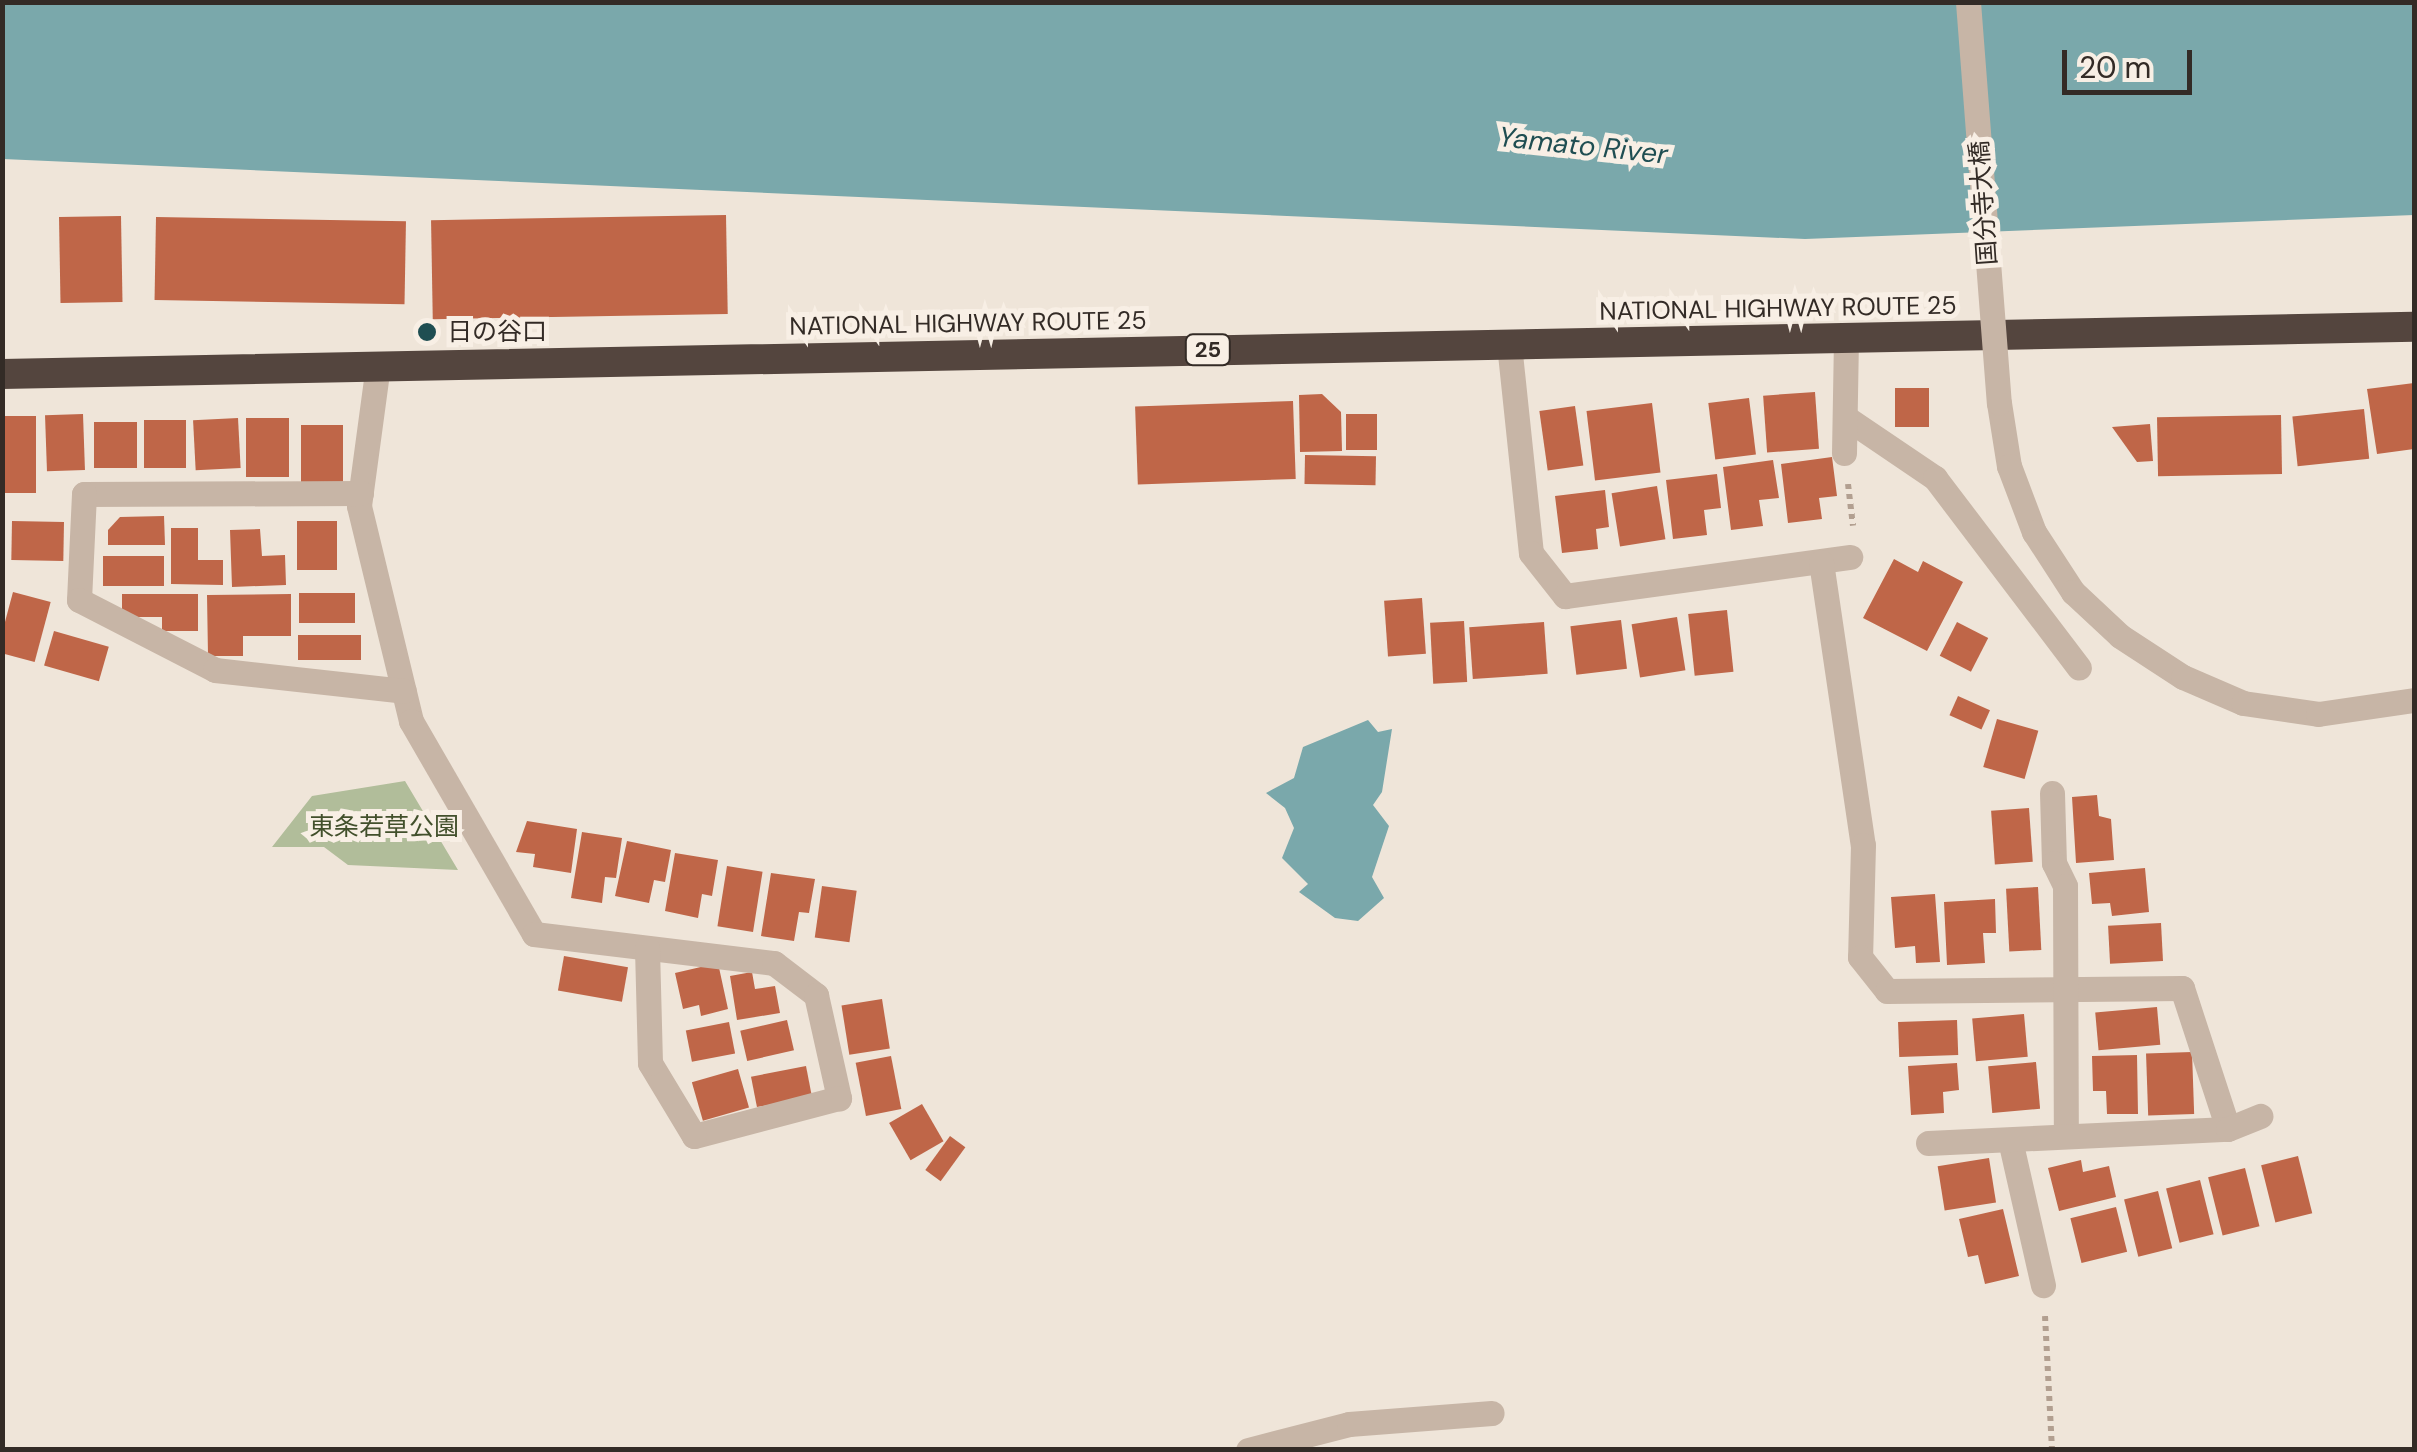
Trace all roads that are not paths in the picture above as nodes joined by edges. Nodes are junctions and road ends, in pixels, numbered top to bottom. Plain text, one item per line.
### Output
1 (1968, 2) edge
2 (2414, 327) edge
3 (1846, 338) junction
4 (1509, 344) junction
5 (378, 365) junction
6 (2, 374) edge
7 (1844, 417) junction
8 (1844, 453) road end
9 (360, 493) junction
10 (1850, 557) road end
11 (1821, 562) junction
12 (2079, 668) dead end
13 (404, 691) junction
14 (2414, 700) edge
15 (2052, 794) dead end
16 (646, 948) junction
17 (2064, 989) junction
18 (2260, 1116) dead end
19 (2228, 1129) junction
20 (2066, 1136) junction
21 (2010, 1140) junction
22 (1928, 1143) dead end
23 (2043, 1285) road end
24 (1492, 1412) dead end
25 (1248, 1450) edge

1 - 14 street, 国分寺大橋, bridge
2 - 3 highway, NATIONAL HIGHWAY ROUTE 25 / 25
3 - 4 highway, NATIONAL HIGHWAY ROUTE 25 / 25
3 - 7 street
4 - 5 highway, NATIONAL HIGHWAY ROUTE 25 / 25
4 - 11 street
5 - 6 highway, NATIONAL HIGHWAY ROUTE 25 / 25
5 - 9 street
7 - 8 street
7 - 12 street
9 - 13 street
9 - 13 street
10 - 11 street
11 - 17 street
13 - 16 street
15 - 17 street
16 - 16 street
17 - 19 street
17 - 20 street
18 - 19 street
19 - 20 street
20 - 21 street
21 - 22 street
21 - 23 street
24 - 25 street

